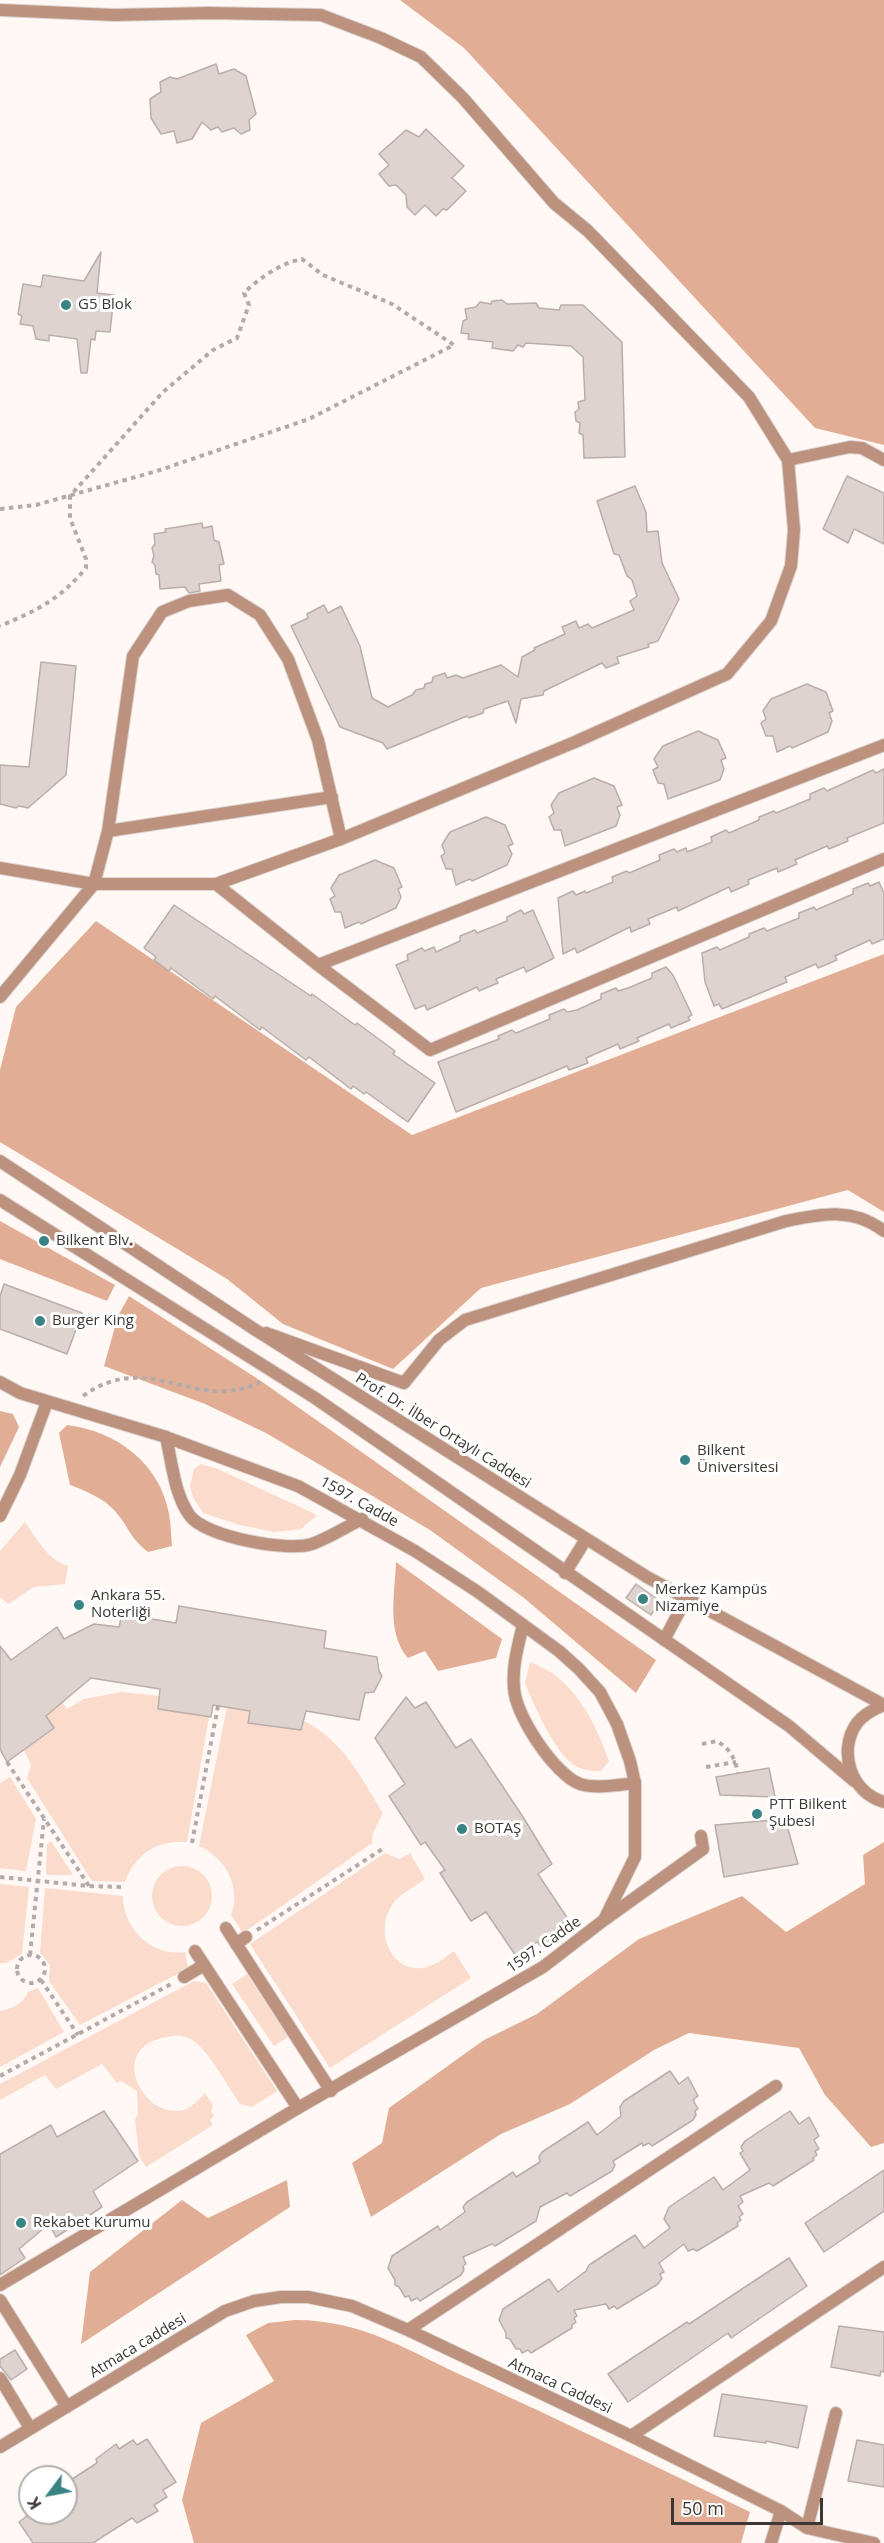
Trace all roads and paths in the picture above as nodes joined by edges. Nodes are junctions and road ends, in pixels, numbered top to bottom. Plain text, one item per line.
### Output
1 (0, 10) edge
2 (788, 460) junction
3 (884, 460) edge
4 (70, 496) junction
5 (0, 509) edge
6 (0, 626) edge
7 (884, 745) edge
8 (332, 797) junction
9 (108, 831) junction
10 (341, 839) junction
11 (884, 859) edge
12 (0, 868) edge
13 (94, 884) junction
14 (216, 884) junction
15 (318, 965) junction
16 (0, 997) edge
17 (0, 1161) edge
18 (0, 1200) edge
19 (884, 1231) edge
20 (254, 1329) junction
21 (276, 1373) junction
22 (0, 1382) edge
23 (0, 1391) edge
24 (20, 1393) junction
25 (47, 1402) junction
26 (68, 1407) junction
27 (166, 1437) junction
28 (0, 1516) edge
29 (362, 1520) junction
30 (586, 1539) junction
31 (565, 1573) junction
32 (686, 1599) junction
33 (523, 1625) junction
34 (664, 1640) junction
35 (884, 1705) edge
36 (218, 1706) dead end
37 (702, 1744) dead end
38 (7, 1762) dead end
39 (736, 1762) junction
40 (706, 1767) dead end
41 (738, 1773) dead end
42 (855, 1781) junction
43 (635, 1783) junction
44 (884, 1802) edge
45 (44, 1818) junction
46 (701, 1836) dead end
47 (192, 1843) dead end
48 (384, 1848) dead end
49 (0, 1878) edge
50 (38, 1881) junction
51 (89, 1886) junction
52 (123, 1887) dead end
53 (604, 1920) junction
54 (226, 1928) dead end
55 (241, 1941) junction
56 (195, 1951) dead end
57 (30, 1954) junction
58 (204, 1965) junction
59 (184, 1977) joint
60 (40, 1980) junction
61 (78, 2036) junction
62 (0, 2076) edge
63 (776, 2086) dead end
64 (331, 2091) junction
65 (297, 2108) junction
66 (884, 2267) edge
67 (0, 2285) edge
68 (0, 2300) edge
69 (225, 2311) joint
70 (408, 2330) junction
71 (0, 2378) edge
72 (67, 2407) junction
73 (836, 2413) dead end
74 (30, 2428) junction
75 (631, 2436) junction
76 (0, 2447) edge
77 (782, 2511) junction
78 (807, 2528) junction
79 (771, 2543) edge
80 (874, 2543) edge

1 - 2 street
2 - 3 street
2 - 10 street
4 - 4 path
4 - 5 path
4 - 6 path
7 - 15 street
8 - 9 street
8 - 9 street
8 - 10 street
9 - 13 street
10 - 14 street
11 - 15 street
12 - 13 street
13 - 14 street
13 - 16 street
14 - 15 street
17 - 20 street, Prof. Dr. İlber Ortaylı Caddesi
18 - 21 street
19 - 20 street
20 - 30 street, Prof. Dr. İlber Ortaylı Caddesi
21 - 26 path
21 - 31 street
22 - 24 street, 1597. Cadde
23 - 24 street, 1597. Cadde
24 - 25 street, 1597. Cadde
25 - 26 street, 1597. Cadde
25 - 28 street
26 - 27 street, 1597. Cadde
27 - 29 street, 1597. Cadde
27 - 29 street
29 - 33 street, 1597. Cadde
30 - 31 street
30 - 32 street, Prof. Dr. İlber Ortaylı Caddesi
31 - 34 street
32 - 34 street
32 - 35 street, Prof. Dr. İlber Ortaylı Caddesi
33 - 43 street, 1597. Cadde
33 - 43 street
34 - 42 street
35 - 42 street, Prof. Dr. İlber Ortaylı Caddesi
36 - 47 path
37 - 39 path
38 - 45 path
39 - 40 path
39 - 41 path
42 - 44 street
43 - 53 street, 1597. Cadde
45 - 50 path
45 - 51 path
46 - 53 street
48 - 55 path
49 - 50 path
50 - 51 path
50 - 57 path
51 - 52 path
53 - 64 street, 1597. Cadde
54 - 55 street
55 - 64 street
56 - 58 street
57 - 60 path
57 - 60 path
58 - 59 street
58 - 65 street
59 - 61 path
60 - 61 path
61 - 62 path
63 - 70 street
64 - 65 street, 1597. Cadde
65 - 67 street, 1597. Cadde
66 - 75 street
68 - 72 street
69 - 70 street, Atmaca Caddesi
69 - 72 street, Atmaca caddesi
70 - 75 street, Atmaca Caddesi
71 - 74 street
72 - 74 street, Atmaca caddesi
73 - 78 street
74 - 76 street, Atmaca caddesi
75 - 77 street, Atmaca Caddesi
77 - 78 street, Atmaca Caddesi
77 - 79 street
78 - 80 street, Atmaca Caddesi

